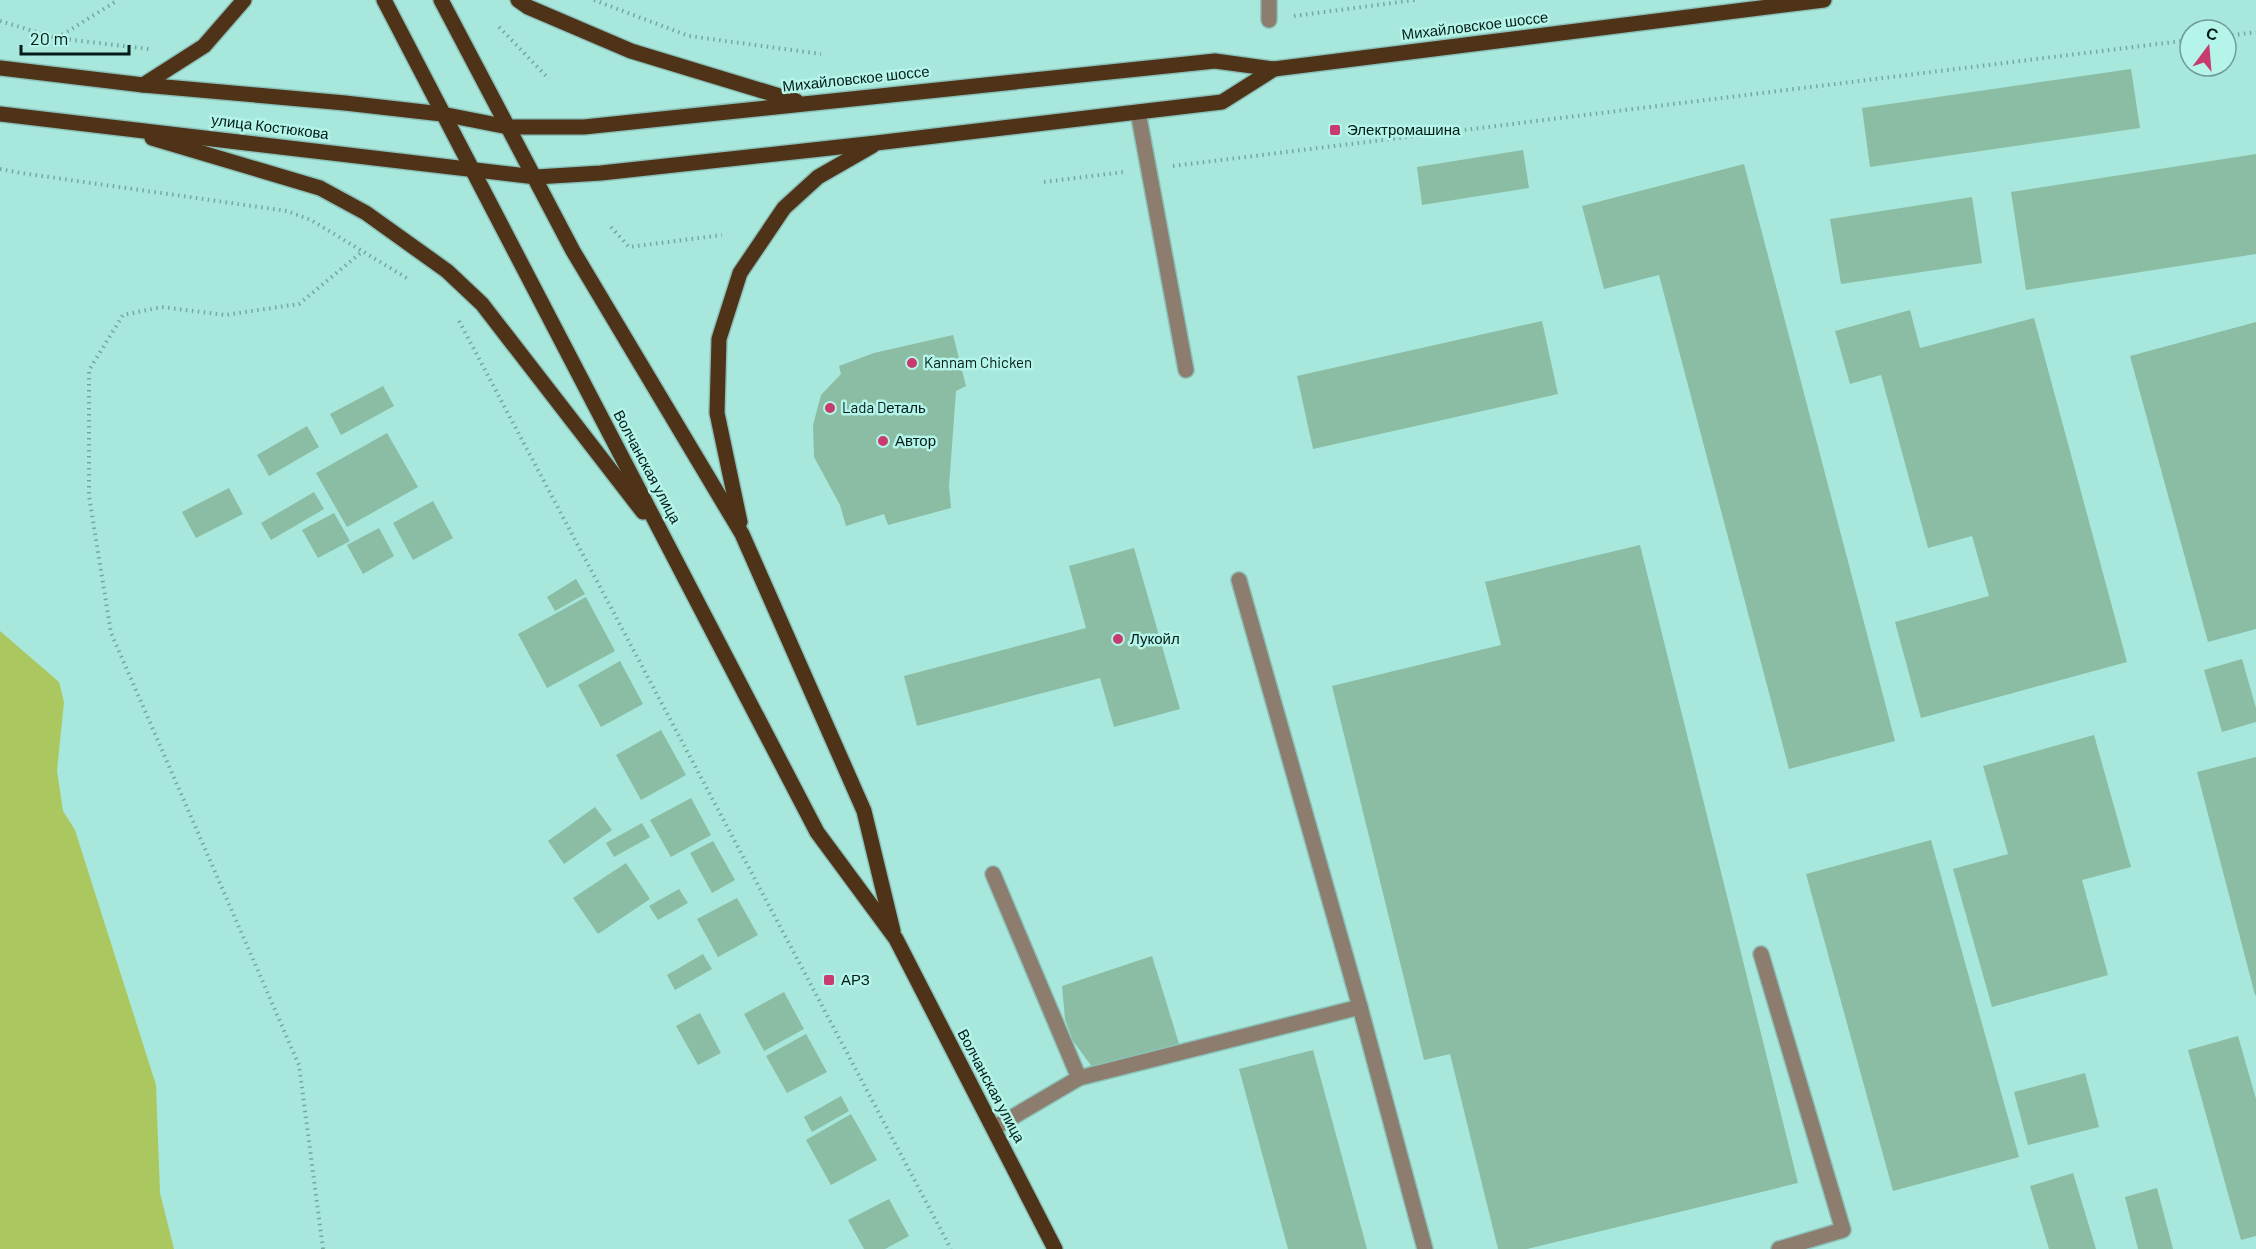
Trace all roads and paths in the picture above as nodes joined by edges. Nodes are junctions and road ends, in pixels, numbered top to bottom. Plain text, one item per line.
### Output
1 (118, 0) edge
2 (244, 0) edge
3 (384, 0) edge
4 (441, 0) edge
5 (518, 0) edge
6 (594, 0) edge
7 (1269, 0) edge
8 (1415, 0) edge
9 (1824, 0) edge
10 (1269, 20) joint
11 (0, 21) edge
12 (499, 27) dead end
13 (2256, 32) edge
14 (2238, 34) edge
15 (56, 38) junction
16 (2178, 41) edge
17 (159, 50) dead end
18 (821, 54) dead end
19 (0, 68) edge
20 (1274, 69) junction
21 (549, 79) dead end
22 (143, 84) junction
23 (802, 103) junction
24 (1138, 112) junction
25 (0, 114) edge
26 (442, 114) junction
27 (108, 125) junction
28 (508, 127) junction
29 (876, 143) junction
30 (0, 168) edge
31 (1148, 169) junction
32 (473, 170) junction
33 (536, 177) junction
34 (1044, 182) dead end
35 (611, 227) dead end
36 (722, 236) dead end
37 (363, 251) junction
38 (411, 280) dead end
39 (457, 318) dead end
40 (1186, 370) dead end
41 (742, 534) junction
42 (667, 543) junction
43 (1239, 580) dead end
44 (993, 874) dead end
45 (896, 939) junction
46 (1761, 954) dead end
47 (1360, 1007) junction
48 (1079, 1078) junction
49 (994, 1128) junction
50 (322, 1249) edge
51 (951, 1249) edge
52 (1055, 1249) edge
53 (1425, 1249) edge
54 (1779, 1249) edge

1 - 15 path
2 - 22 main road
3 - 26 main road, Волчанская улица
4 - 28 main road, Волчанская улица
5 - 23 main road
6 - 18 path
7 - 10 lane
8 - 10 path
9 - 20 main road, Михайловское шоссе
11 - 15 path
12 - 21 path
13 - 14 path
15 - 17 path
16 - 31 path
19 - 22 main road, улица Костюкова
20 - 23 main road, Михайловское шоссе
20 - 24 main road, Михайловское шоссе
22 - 26 main road, улица Костюкова
23 - 28 main road, Михайловское шоссе
24 - 29 main road, Михайловское шоссе
24 - 31 lane
25 - 27 main road, улица Костюкова
26 - 28 main road, Михайловское шоссе
26 - 32 main road, Волчанская улица
27 - 32 main road, улица Костюкова
27 - 42 main road
28 - 33 main road, Волчанская улица
29 - 33 main road, Михайловское шоссе
29 - 41 main road
30 - 37 path
31 - 34 path
31 - 40 lane
32 - 33 main road, улица Костюкова
32 - 42 main road, Волчанская улица
33 - 41 main road, Волчанская улица
35 - 36 path
37 - 38 path
37 - 50 path
39 - 51 path
41 - 45 main road, Волчанская улица
42 - 45 main road, Волчанская улица
43 - 47 lane
44 - 48 lane
45 - 49 main road, Волчанская улица
46 - 54 lane
47 - 48 lane
47 - 53 lane
48 - 49 lane
49 - 52 main road, Волчанская улица

